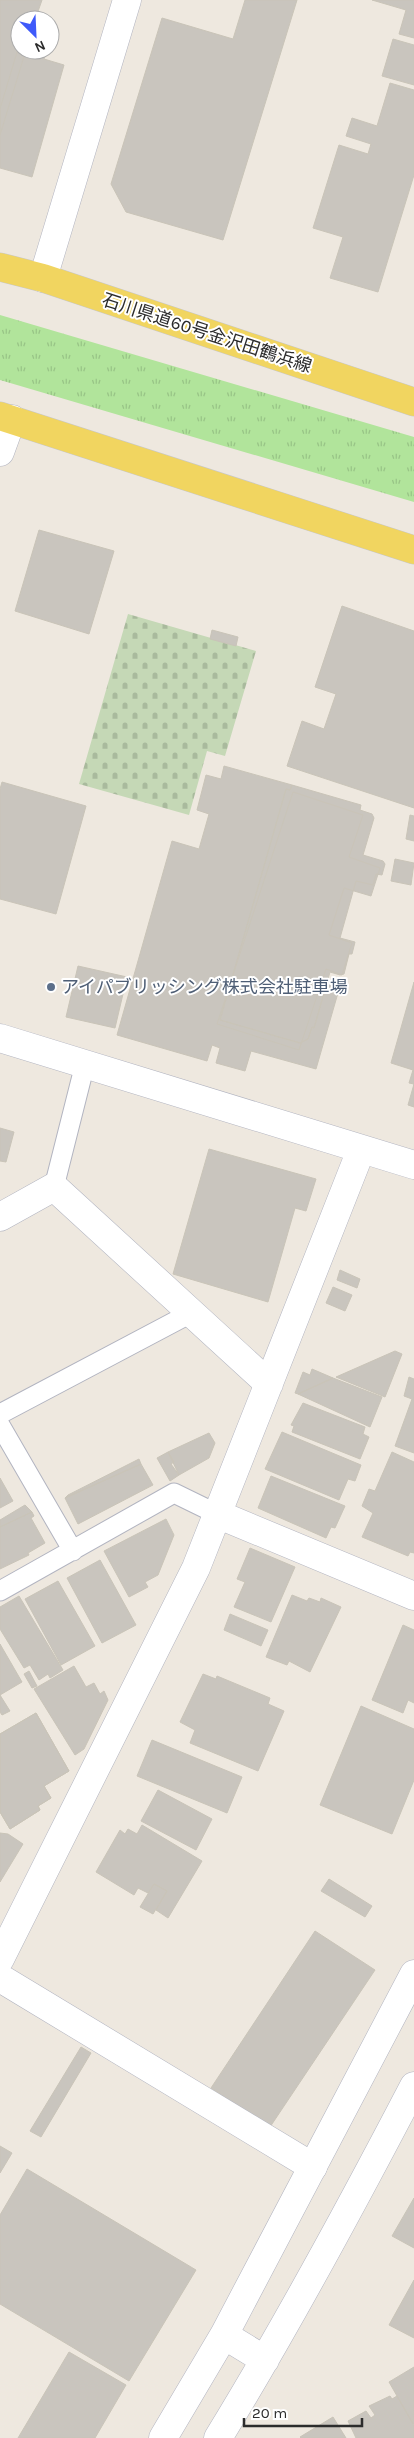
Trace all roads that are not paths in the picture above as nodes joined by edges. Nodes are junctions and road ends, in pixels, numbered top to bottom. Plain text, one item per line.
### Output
1 (127, 0) edge
2 (0, 267) edge
3 (43, 278) junction
4 (414, 402) edge
5 (6, 417) edge
6 (0, 452) edge
7 (414, 550) edge
8 (0, 1038) edge
9 (85, 1064) junction
10 (361, 1150) junction
11 (414, 1166) edge
12 (54, 1187) junction
13 (0, 1217) edge
14 (191, 1312) junction
15 (269, 1384) junction
16 (0, 1414) edge
17 (0, 1425) edge
18 (217, 1514) junction
19 (73, 1550) junction
20 (0, 1591) edge
21 (414, 1596) edge
22 (0, 1959) edge
23 (414, 1974) edge
24 (0, 1978) edge
25 (414, 2086) edge
26 (313, 2167) junction
27 (224, 2335) junction
28 (265, 2360) junction
29 (163, 2438) edge
30 (218, 2438) edge

1 - 3 street
2 - 3 main road, 石川県道60号金沢田鶴浜線
3 - 4 main road, 石川県道60号金沢田鶴浜線
5 - 6 street
5 - 7 main road
8 - 9 street
9 - 10 street
9 - 12 lane
10 - 11 street
10 - 15 street
12 - 13 street
12 - 14 street
14 - 15 street
14 - 16 lane
15 - 18 street
17 - 19 lane
18 - 19 lane
18 - 21 street
18 - 22 street
19 - 20 lane
23 - 26 street
24 - 26 street
25 - 28 street
26 - 27 street
27 - 28 street
27 - 29 street
28 - 30 street

